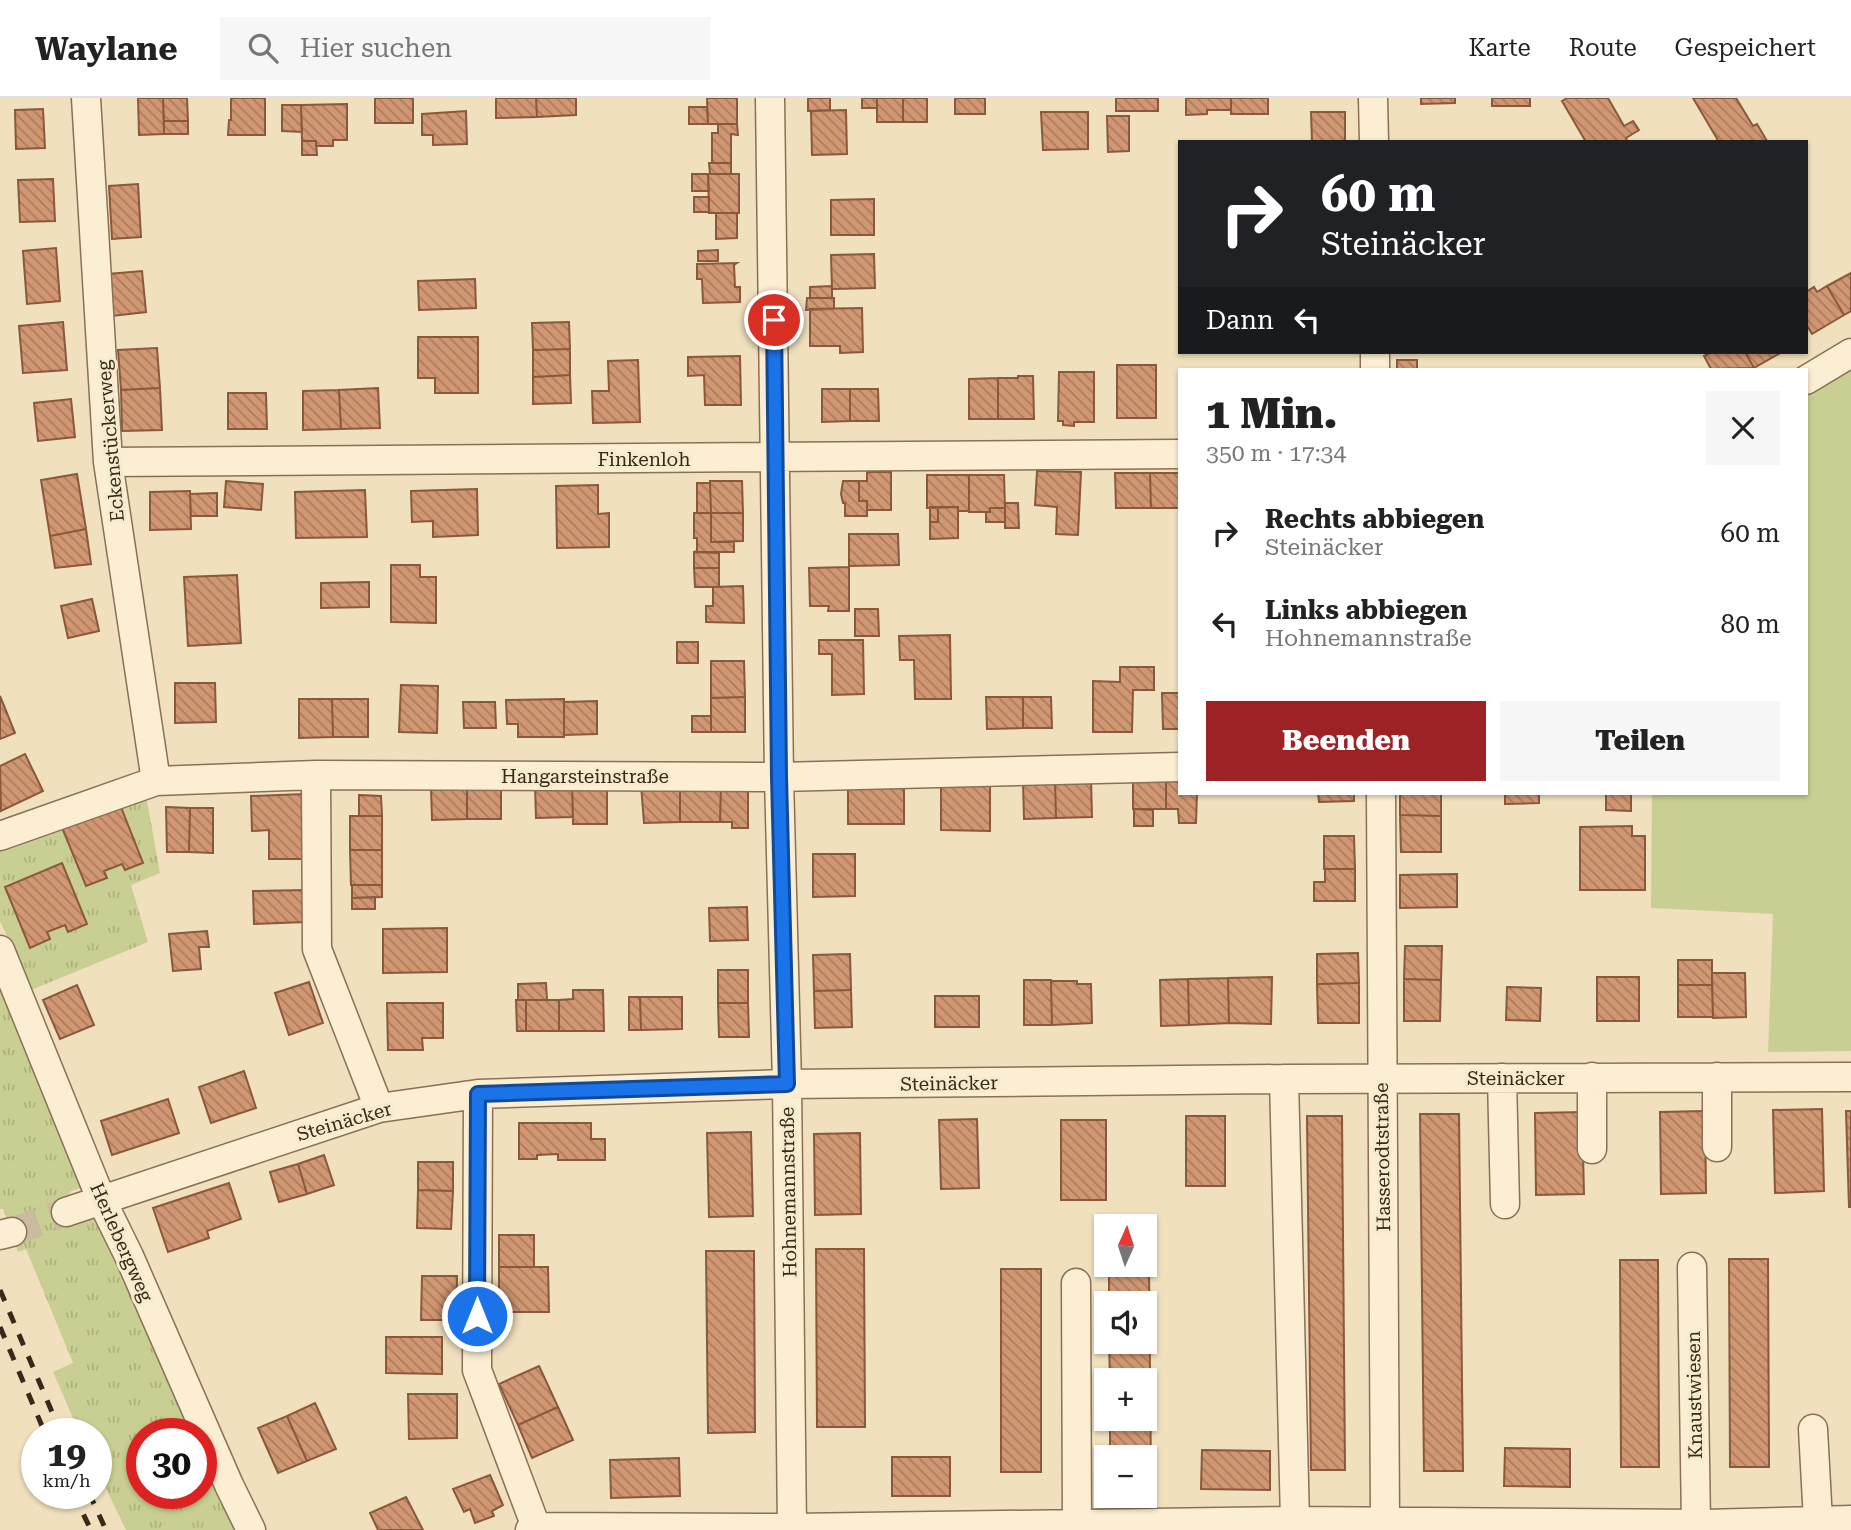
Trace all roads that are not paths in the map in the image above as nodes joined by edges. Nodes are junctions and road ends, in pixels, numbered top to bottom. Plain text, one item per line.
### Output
1 (86, 98) edge
2 (770, 98) edge
3 (1373, 98) edge
4 (1374, 140) edge
5 (1851, 354) edge
6 (1808, 379) edge
7 (1178, 454) edge
8 (776, 458) junction
9 (108, 462) junction
10 (1178, 766) edge
11 (316, 775) junction
12 (779, 777) junction
13 (156, 781) junction
14 (1381, 795) edge
15 (0, 836) edge
16 (0, 950) edge
17 (1591, 1077) junction
18 (1717, 1077) junction
19 (1851, 1077) edge
20 (1381, 1078) junction
21 (1502, 1078) junction
22 (1284, 1079) junction
23 (787, 1084) junction
24 (478, 1094) junction
25 (379, 1108) junction
26 (1717, 1147) dead end
27 (1592, 1149) dead end
28 (101, 1199) junction
29 (1505, 1205) dead end
30 (66, 1212) tunnel mouth
31 (1692, 1267) dead end
32 (1076, 1283) dead end
33 (1813, 1429) dead end
34 (1851, 1520) edge
35 (1295, 1521) junction
36 (1385, 1521) junction
37 (1077, 1524) junction
38 (1812, 1524) edge
39 (1326, 1526) edge
40 (1448, 1526) edge
41 (1702, 1526) edge
42 (1150, 1527) edge
43 (533, 1529) edge
44 (792, 1529) edge
45 (251, 1530) edge

1 - 9 street, Eckenstückerweg
2 - 8 street, Hohnemannstraße
3 - 4 street
5 - 6 street
7 - 8 street, Finkenloh
8 - 9 street, Finkenloh
8 - 12 street, Hohnemannstraße
9 - 13 street, Eckenstückerweg
10 - 12 street, Hangarsteinstraße
11 - 12 street, Hangarsteinstraße
11 - 13 street, Hangarsteinstraße
11 - 25 street
12 - 23 street, Hohnemannstraße
13 - 15 street, Hangarsteinstraße
14 - 20 street, Hasserodtstraße
16 - 28 street, Herlebergweg
17 - 18 street, Steinäcker
17 - 21 street, Steinäcker
17 - 27 street
18 - 19 street, Steinäcker
18 - 26 street
20 - 21 street, Steinäcker
20 - 22 street, Steinäcker
20 - 36 street, Hasserodtstraße
21 - 29 street
22 - 23 street, Steinäcker
22 - 35 street
23 - 24 street, Steinäcker
23 - 44 street, Hohnemannstraße
24 - 25 street, Steinäcker
24 - 43 street
25 - 28 street, Steinäcker
28 - 30 street, Steinäcker
28 - 45 street, Herlebergweg
31 - 41 street, Knaustwiesen
32 - 37 street
33 - 38 street
34 - 38 street
35 - 39 street
35 - 42 street
36 - 39 street
36 - 40 street
37 - 42 street
37 - 44 street
38 - 41 street
40 - 41 street
43 - 44 street

